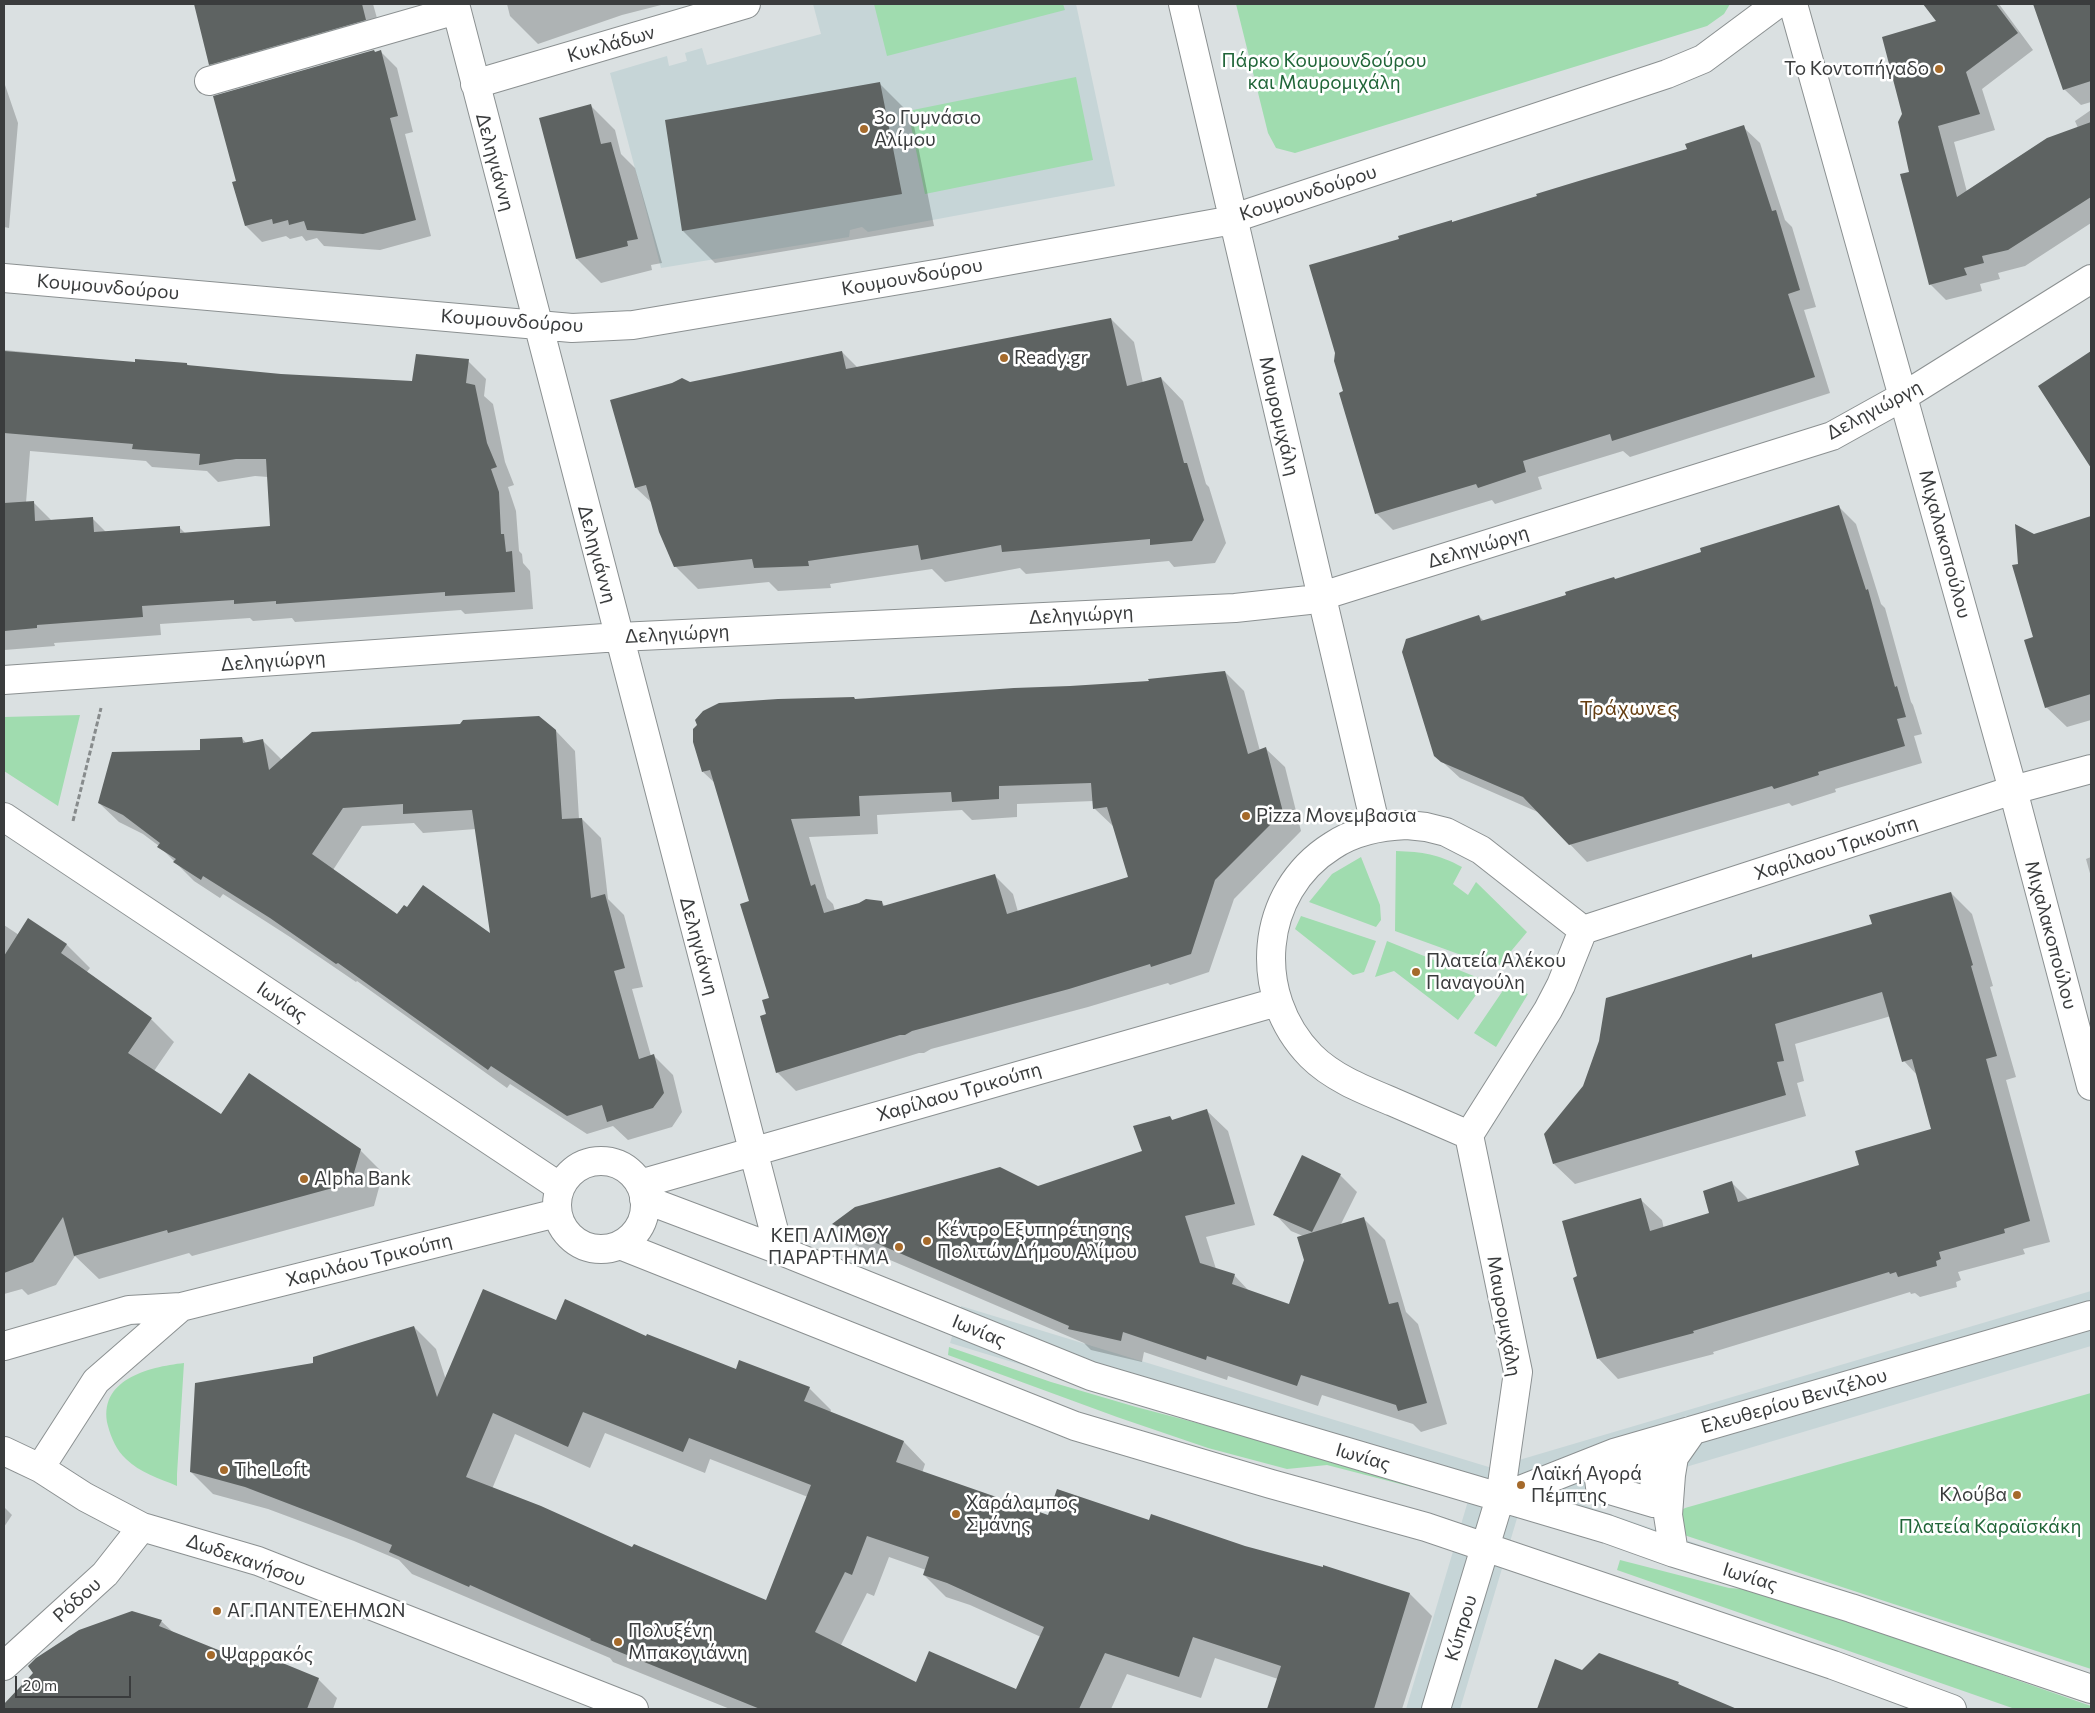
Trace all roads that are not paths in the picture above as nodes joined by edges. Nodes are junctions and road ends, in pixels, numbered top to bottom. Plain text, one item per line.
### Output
1 (746, 4) edge
2 (1183, 4) edge
3 (1777, 4) edge
4 (1793, 4) edge
5 (456, 7) edge
6 (208, 81) dead end
7 (475, 84) junction
8 (1233, 218) junction
9 (4, 278) edge
10 (2091, 279) edge
11 (537, 324) junction
12 (1904, 396) junction
13 (1322, 596) junction
14 (619, 637) junction
15 (4, 680) edge
16 (2091, 770) edge
17 (2013, 790) junction
18 (4, 817) edge
19 (1376, 828) junction
20 (1582, 930) junction
21 (1277, 1002) junction
22 (2091, 1086) edge
23 (1469, 1135) junction
24 (752, 1151) junction
25 (642, 1191) junction
26 (559, 1200) junction
27 (620, 1245) junction
28 (779, 1250) junction
29 (181, 1307) junction
30 (2091, 1315) edge
31 (4, 1346) edge
32 (1693, 1430) junction
33 (4, 1452) edge
34 (40, 1468) junction
35 (1500, 1498) junction
36 (142, 1527) junction
37 (1486, 1548) junction
38 (1674, 1553) junction
39 (4, 1666) edge
40 (2091, 1689) edge
41 (634, 1709) edge
42 (1436, 1709) edge
43 (1952, 1709) edge

1 - 7 street, Κυκλάδων
2 - 8 street, Μαυρομιχάλη
3 - 8 street, Κουμουνδούρου
4 - 12 street, Μιχαλακοπούλου
5 - 6 street
5 - 7 street, Δεληγιάννη
7 - 11 street, Δεληγιάννη
8 - 11 street, Κουμουνδούρου
8 - 13 street, Μαυρομιχάλη
9 - 11 street, Κουμουνδούρου
10 - 12 street, Δεληγιώργη
11 - 14 street, Δεληγιάννη
12 - 13 street, Δεληγιώργη
12 - 17 street, Μιχαλακοπούλου
13 - 14 street, Δεληγιώργη
13 - 19 street, Μαυρομιχάλη
14 - 15 street, Δεληγιώργη
14 - 24 street, Δεληγιάννη
16 - 17 street, Χαρίλαου Τρικούπη
17 - 20 street, Χαρίλαου Τρικούπη
17 - 22 street, Μιχαλακοπούλου
18 - 26 street, Ιωνίας
19 - 20 street
19 - 21 street
20 - 23 street
21 - 23 street
21 - 24 street, Χαρίλαου Τρικούπη
23 - 35 street, Μαυρομιχάλη
24 - 25 street, Χαρίλαου Τρικούπη
24 - 28 street, Δεληγιάννη
25 - 26 street
25 - 27 street
25 - 28 street, Ιωνίας
26 - 27 street
26 - 29 street, Χαριλάου Τρικούπη
27 - 37 street
28 - 35 street, Ιωνίας
29 - 31 street, Χαριλάου Τρικούπη
29 - 34 street, Χαριλάου Τρικούπη
30 - 32 street, Ελευθερίου Βενιζέλου
32 - 35 street, Ελευθερίου Βενιζέλου
32 - 38 street
33 - 34 street, Δωδεκανήσου
34 - 36 street, Δωδεκανήσου
35 - 37 street, Μαυρομιχάλη
35 - 38 street, Ιωνίας
36 - 39 street, Ρόδου
36 - 41 street, Δωδεκανήσου
37 - 42 street, Κύπρου
37 - 43 street
38 - 40 street, Ιωνίας

